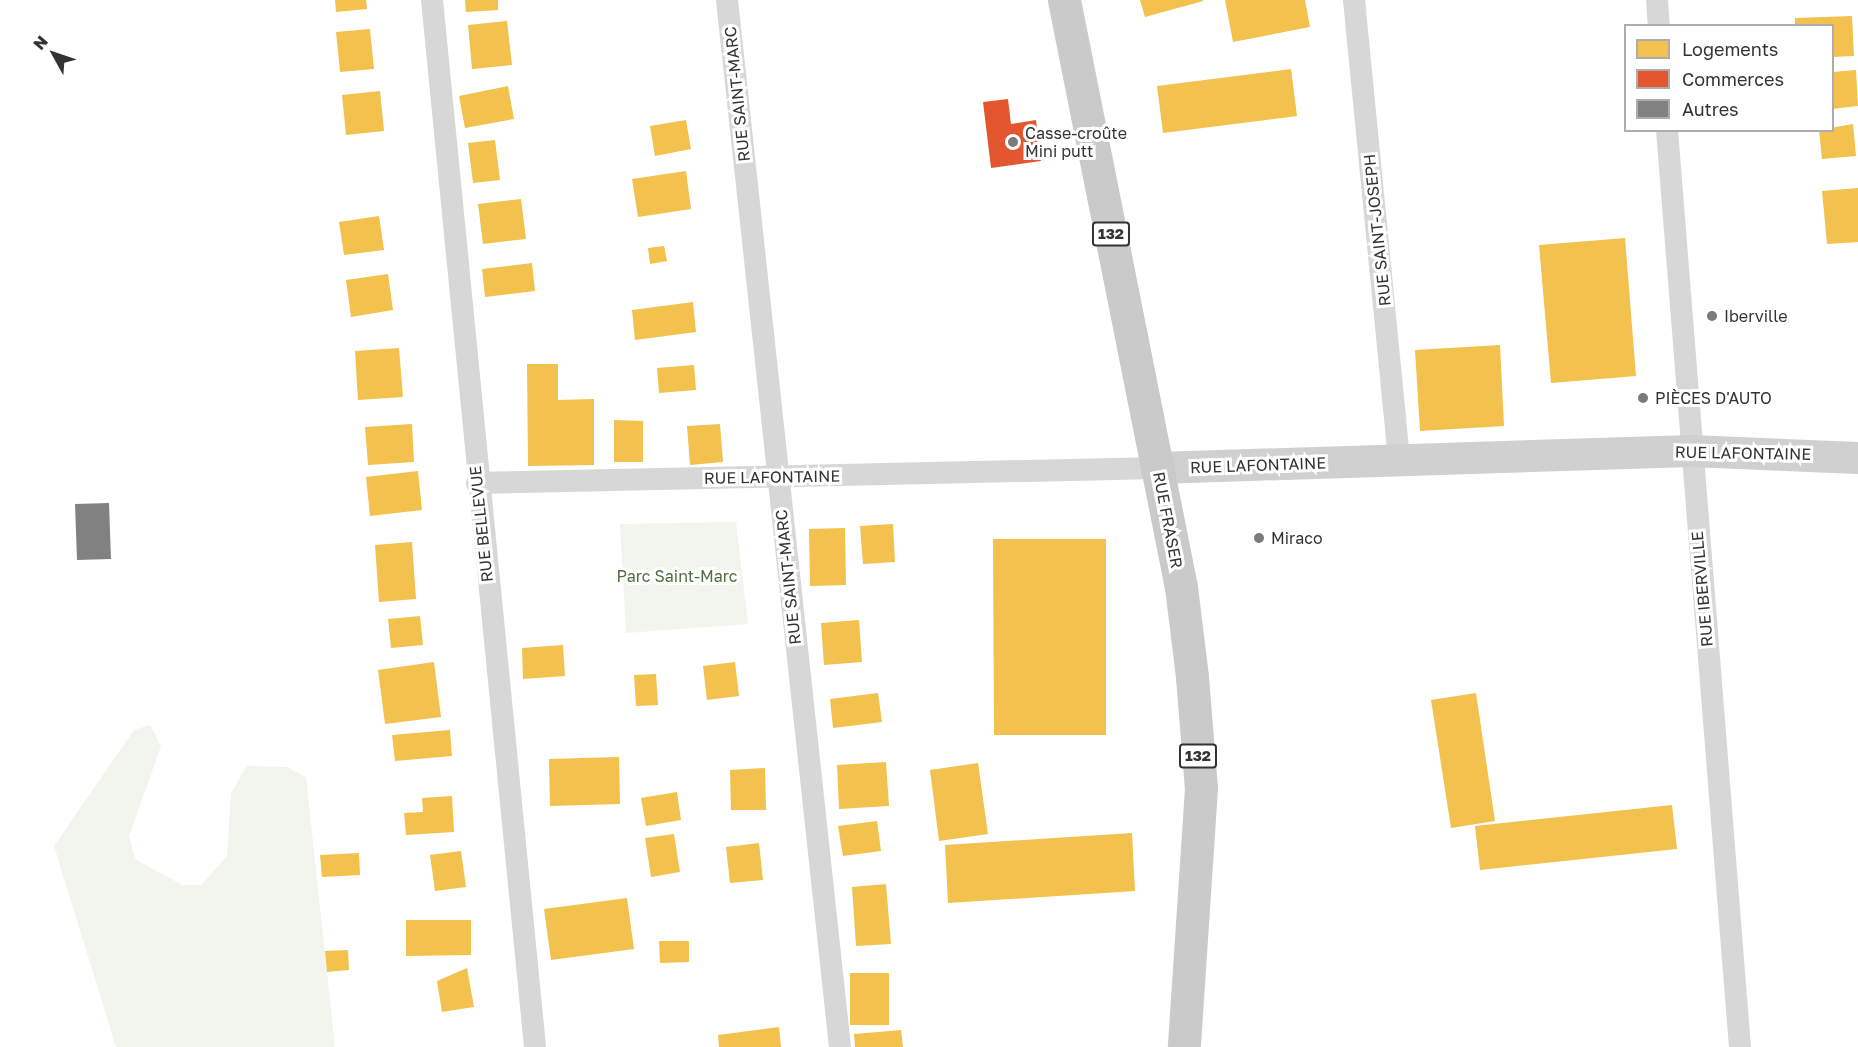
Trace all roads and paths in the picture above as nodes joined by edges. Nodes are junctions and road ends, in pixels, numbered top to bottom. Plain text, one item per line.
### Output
1 (432, 0) edge
2 (727, 0) edge
3 (1065, 0) edge
4 (1354, 0) edge
5 (1657, 0) edge
6 (1659, 24) edge
7 (1667, 132) edge
8 (1691, 451) junction
9 (1858, 458) edge
10 (1400, 460) junction
11 (1158, 468) junction
12 (777, 477) junction
13 (477, 483) junction
14 (535, 1047) edge
15 (840, 1047) edge
16 (1184, 1047) edge
17 (1740, 1047) edge

1 - 13 street, RUE BELLEVUE
2 - 12 street, RUE SAINT-MARC
3 - 11 main road, RUE FRASER / 132
4 - 10 street, RUE SAINT-JOSEPH
5 - 6 street
7 - 8 street, RUE IBERVILLE
8 - 9 main road, RUE LAFONTAINE
8 - 10 main road, RUE LAFONTAINE
8 - 17 street, RUE IBERVILLE
10 - 11 main road, RUE LAFONTAINE
11 - 12 street, RUE LAFONTAINE
11 - 16 main road, RUE FRASER / 132
12 - 13 street, RUE LAFONTAINE
12 - 15 street, RUE SAINT-MARC
13 - 14 street, RUE BELLEVUE

